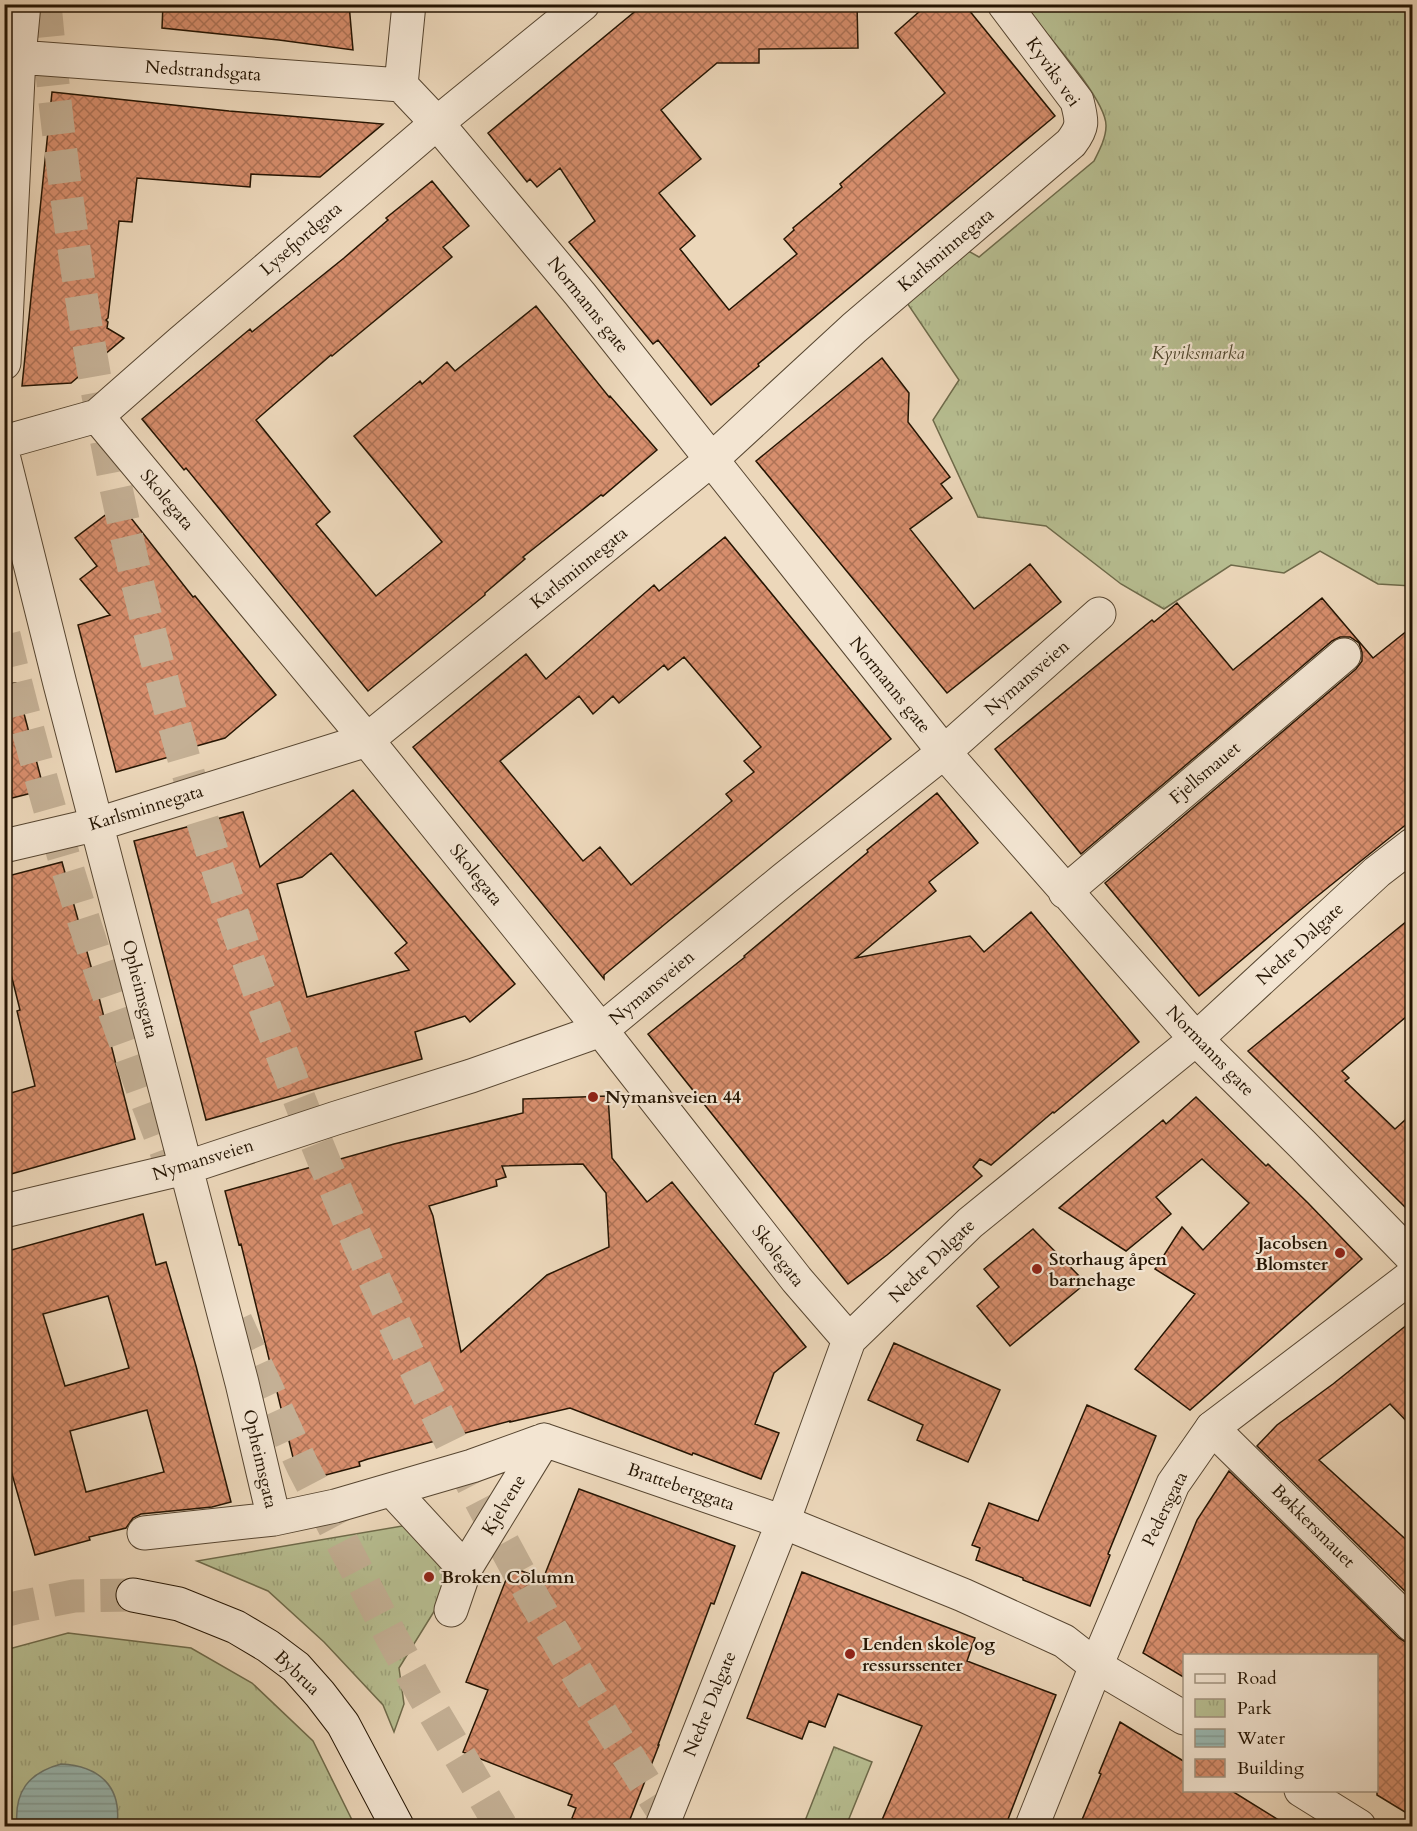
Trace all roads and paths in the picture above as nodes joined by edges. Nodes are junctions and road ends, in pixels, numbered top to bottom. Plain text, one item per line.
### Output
1 (24, 4) edge
2 (409, 4) edge
3 (583, 4) edge
4 (1004, 4) edge
5 (12, 57) edge
6 (401, 85) junction
7 (437, 123) junction
8 (1071, 143) joint
9 (4, 363) edge
10 (97, 416) junction
11 (4, 442) edge
12 (4, 459) edge
13 (711, 460) junction
14 (1099, 614) dead end
15 (1344, 655) dead end
16 (367, 740) junction
17 (944, 752) junction
18 (98, 824) junction
19 (1413, 845) edge
20 (4, 846) edge
21 (1065, 892) junction
22 (602, 1030) junction
23 (1196, 1039) junction
24 (185, 1168) junction
25 (4, 1211) edge
26 (1413, 1257) edge
27 (1413, 1276) edge
28 (849, 1340) junction
29 (1212, 1428) junction
30 (544, 1440) junction
31 (392, 1490) junction
32 (274, 1518) junction
33 (783, 1521) junction
34 (144, 1533) dead end
35 (465, 1569) junction
36 (133, 1595) tunnel mouth
37 (451, 1610) dead end
38 (1412, 1624) edge
39 (1096, 1666) junction
40 (1183, 1717) edge
41 (1303, 1792) edge
42 (397, 1827) edge
43 (662, 1827) edge
44 (1032, 1827) edge
45 (1359, 1827) edge

1 - 5 street
2 - 6 street
3 - 7 street, Lysefjordgata
4 - 8 street, Kyviks vei
5 - 6 street, Nedstrandsgata
5 - 9 street
6 - 7 street, Normanns gate
7 - 10 street, Lysefjordgata
7 - 13 street, Normanns gate
8 - 13 street, Karlsminnegata
10 - 11 street, Lysefjordgata
10 - 16 street, Skolegata
12 - 18 street, Opheimsgata
13 - 16 street, Karlsminnegata
13 - 17 street, Normanns gate
14 - 17 street, Nymansveien
15 - 21 street, Fjellsmauet
16 - 18 street, Karlsminnegata
16 - 22 street, Skolegata
17 - 21 street, Normanns gate
17 - 22 street, Nymansveien
18 - 20 street, Karlsminnegata
18 - 24 street, Opheimsgata
19 - 23 street, Nedre Dalgate
21 - 23 street, Normanns gate
22 - 24 street, Nymansveien
22 - 28 street, Skolegata
23 - 26 street, Normanns gate
23 - 28 street, Nedre Dalgate
24 - 25 street, Nymansveien
24 - 32 street, Opheimsgata
27 - 29 street, Pedersgata
28 - 33 street, Nedre Dalgate
29 - 38 street, Bøkkersmauet
29 - 39 street, Pedersgata
30 - 31 street
30 - 33 street, Bratteberggata
30 - 35 street, Kjelvene
31 - 32 street
31 - 35 street
32 - 34 street
33 - 39 street, Bratteberggata
33 - 43 street, Nedre Dalgate
35 - 37 street, Kjelvene
36 - 42 street, Bybrua
39 - 40 street, Bratteberggata
39 - 44 street, Pedersgata
41 - 45 street

